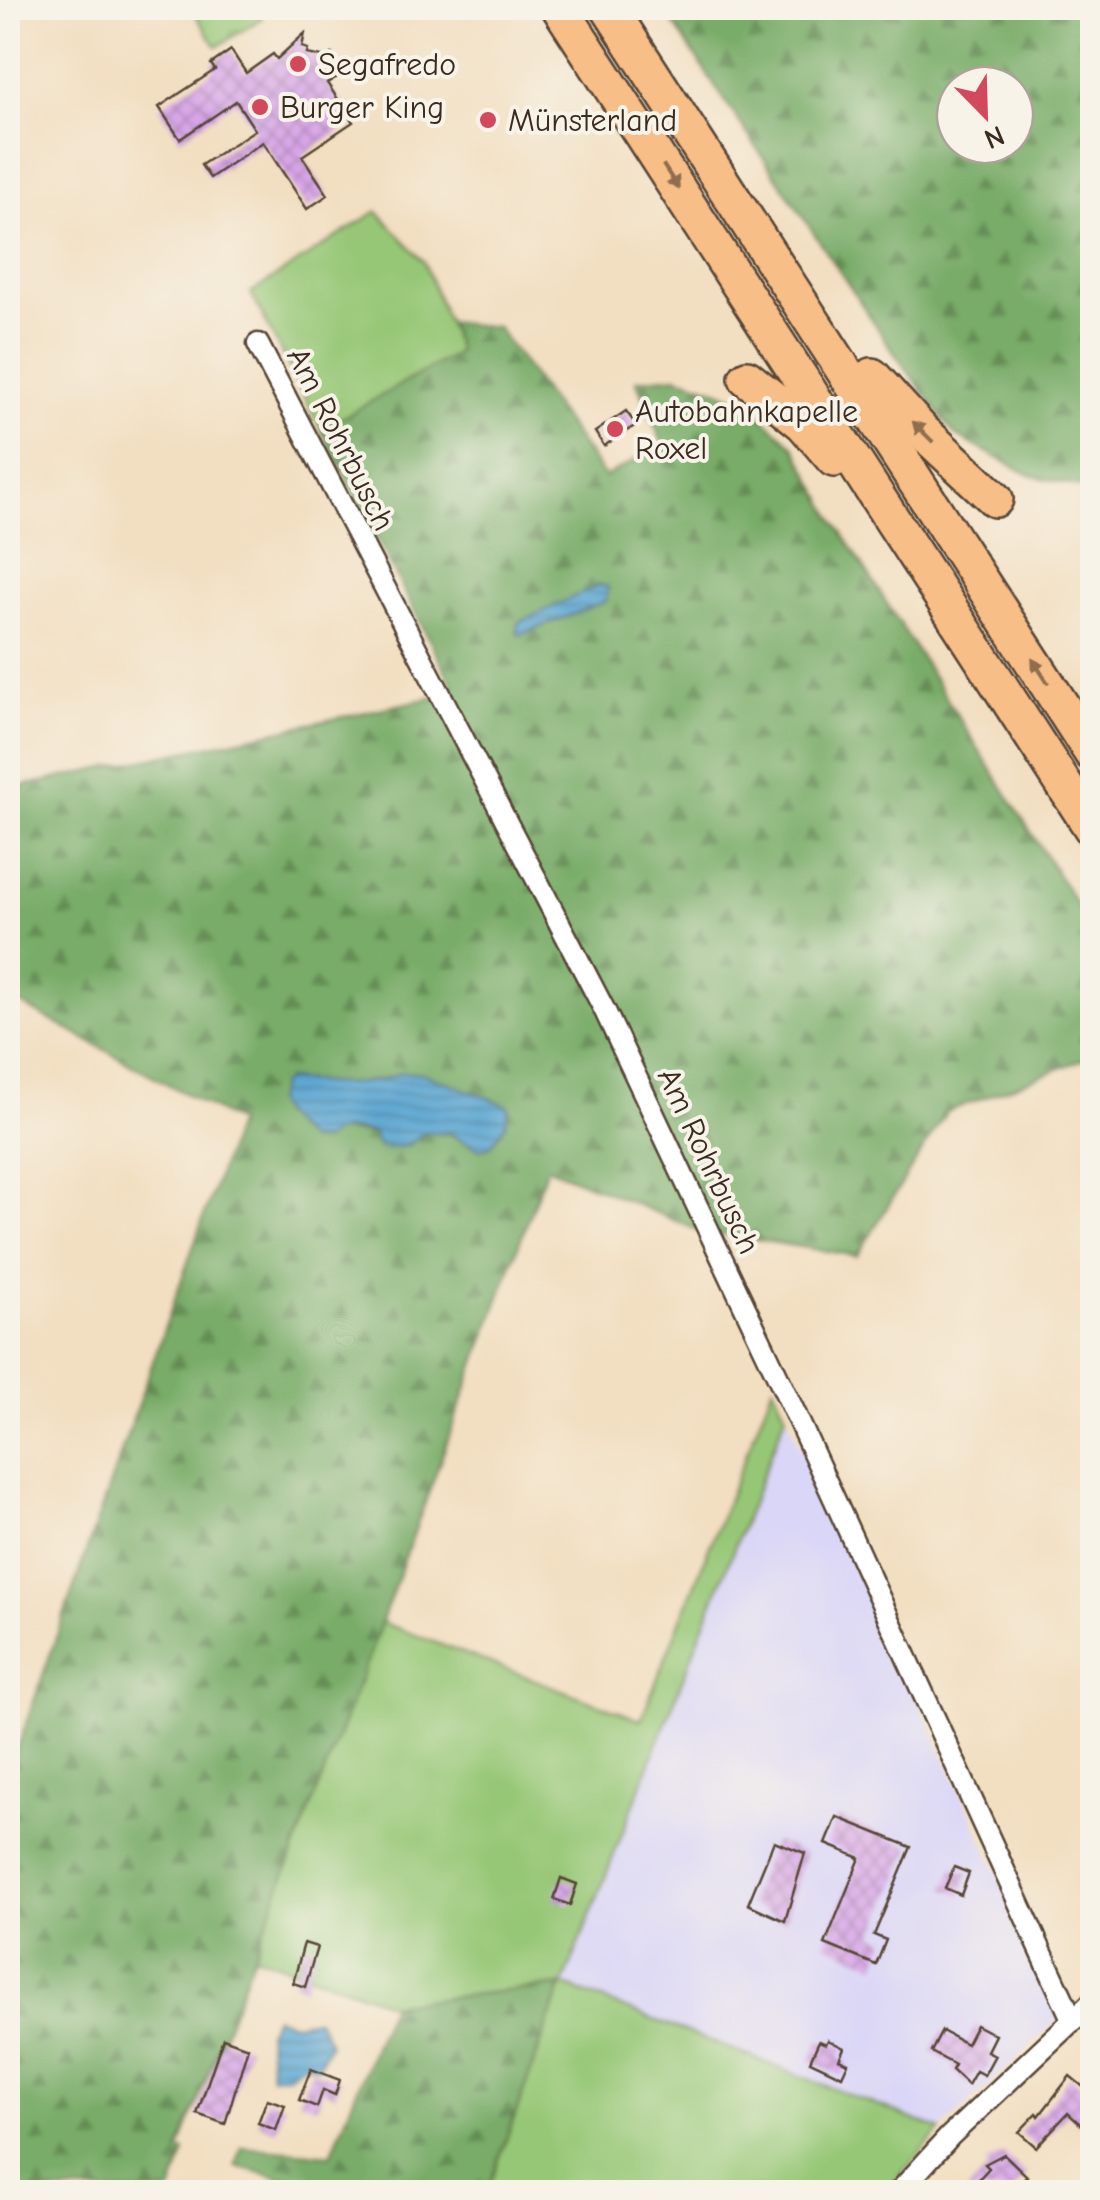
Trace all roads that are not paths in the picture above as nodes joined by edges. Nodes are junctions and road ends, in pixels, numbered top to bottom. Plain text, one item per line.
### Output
1 (560, 8) edge
2 (609, 8) edge
3 (784, 275) junction
4 (258, 344) dead end
5 (747, 378) dead end
6 (995, 498) dead end
7 (929, 572) junction
8 (1092, 753) edge
9 (1092, 828) edge
10 (1092, 2002) edge
11 (1073, 2020) junction
12 (899, 2192) edge

1 -> 7 highway
2 - 3 highway
6 -> 3 highway
8 -> 3 highway
4 - 11 street, Am Rohrbusch
5 - 7 highway
7 - 9 highway
10 - 11 street
11 - 12 street

